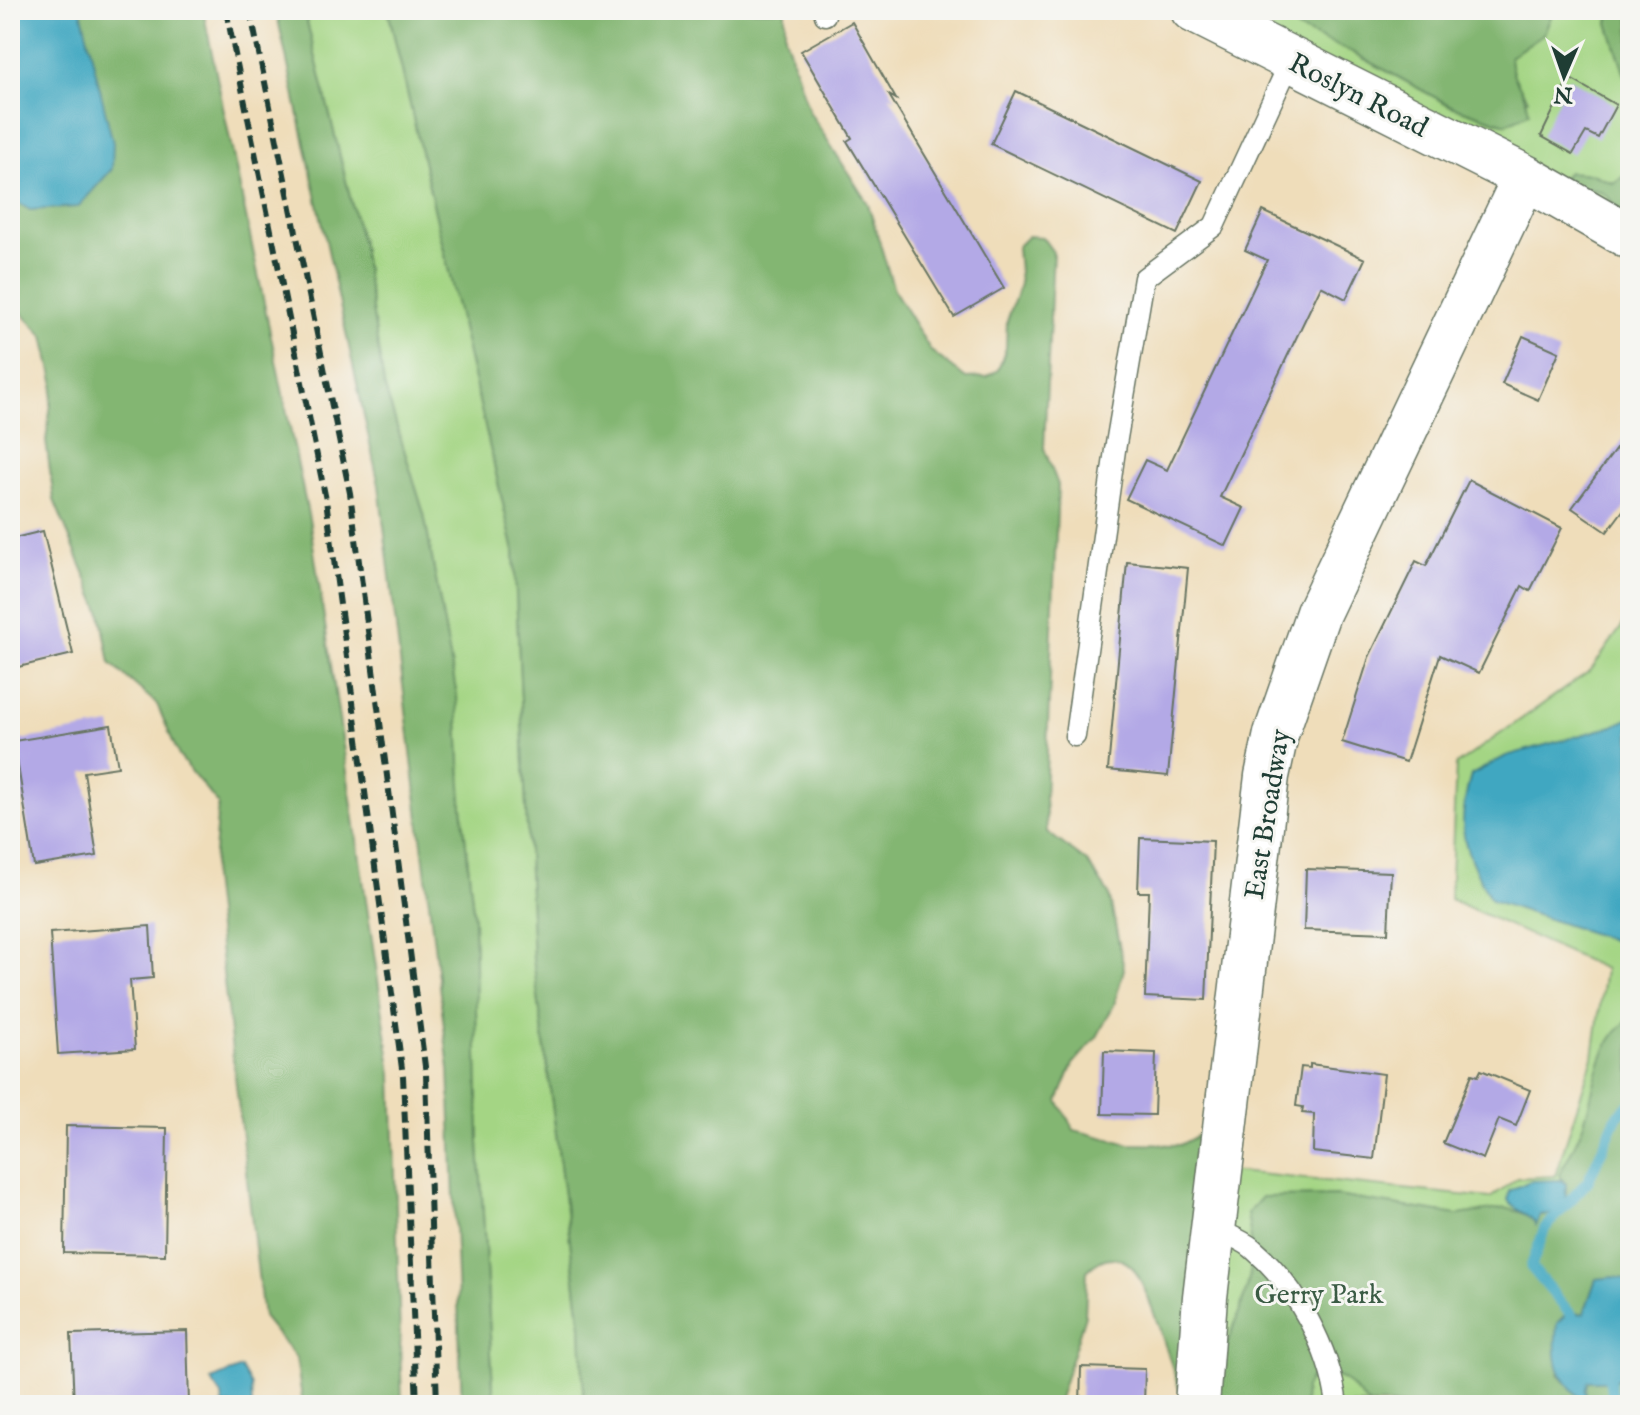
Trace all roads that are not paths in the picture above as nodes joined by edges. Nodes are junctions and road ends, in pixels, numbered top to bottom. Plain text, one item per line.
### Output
1 (1215, 15) edge
2 (1291, 60) junction
3 (1525, 177) junction
4 (1630, 237) edge
5 (1075, 736) dead end
6 (1213, 1227) junction
7 (1197, 1405) edge
8 (1337, 1405) edge

1 - 2 main road, Roslyn Road
2 - 3 main road, Roslyn Road
2 - 5 lane
3 - 4 main road, Roslyn Road
3 - 6 main road, East Broadway
6 - 7 main road, East Broadway
6 - 8 lane

